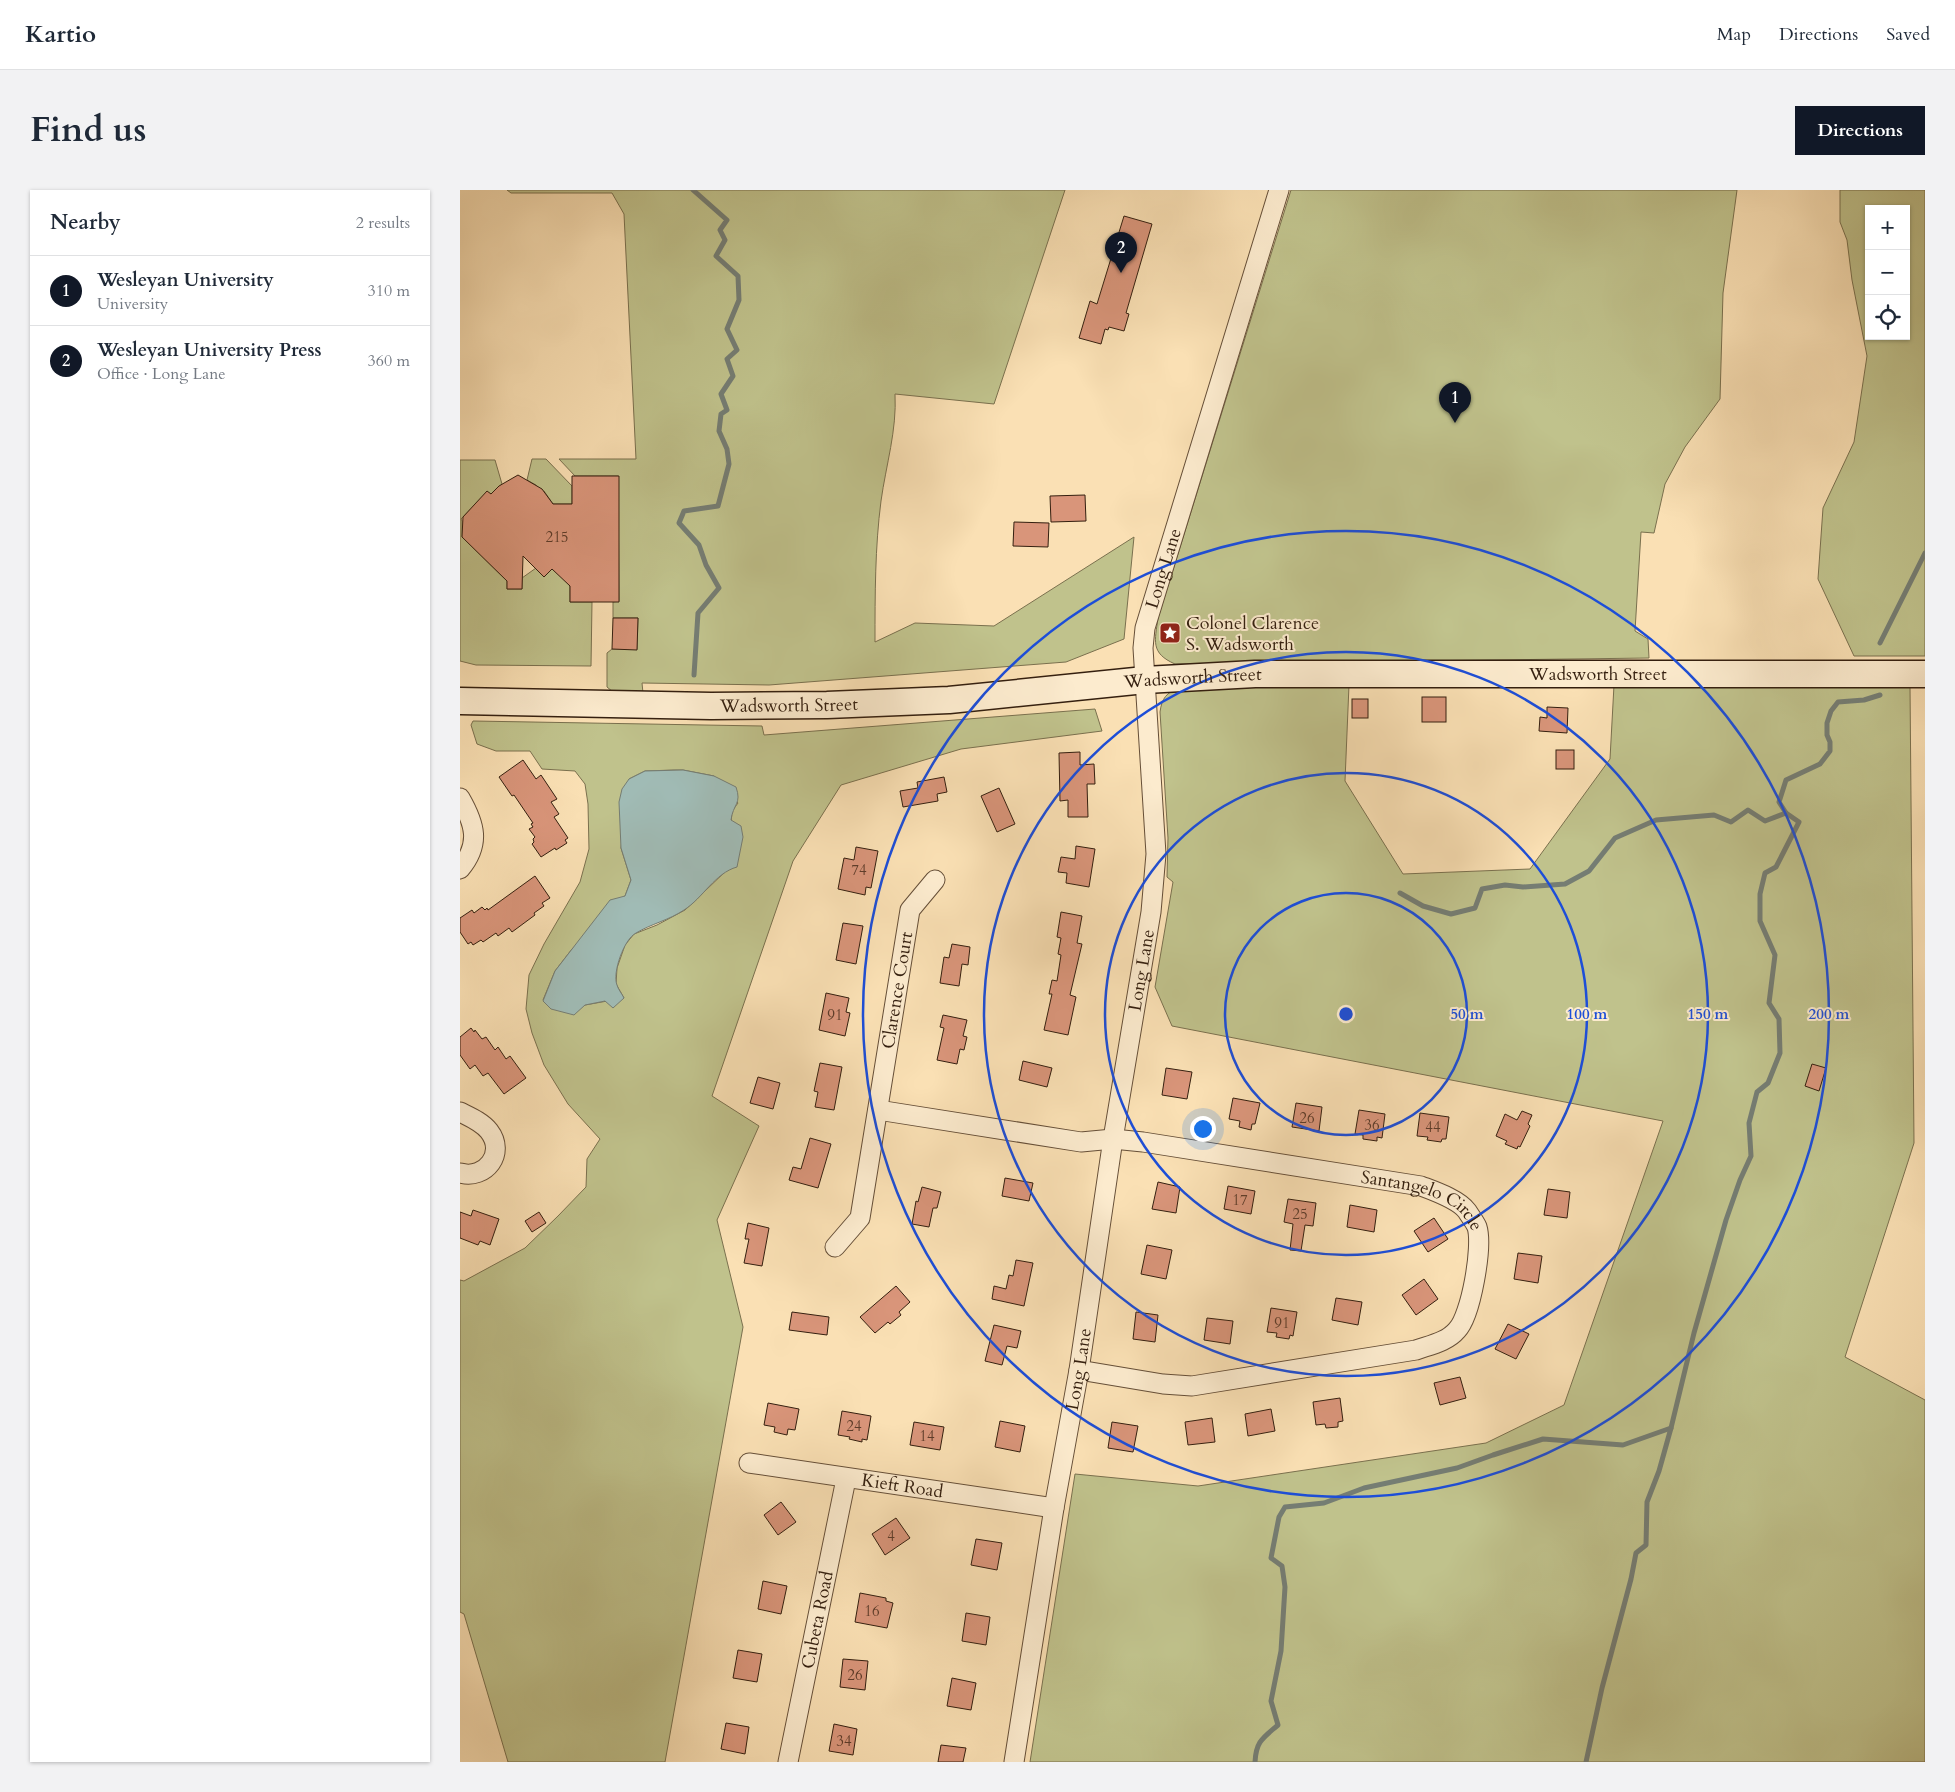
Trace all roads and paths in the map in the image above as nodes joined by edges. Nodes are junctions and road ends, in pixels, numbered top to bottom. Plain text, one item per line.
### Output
1 (1279, 190) edge
2 (1925, 674) edge
3 (1145, 680) junction
4 (460, 701) edge
5 (460, 798) edge
6 (460, 869) edge
7 (935, 880) dead end
8 (878, 1110) junction
9 (460, 1112) edge
10 (1113, 1139) junction
11 (460, 1173) edge
12 (835, 1248) dead end
13 (1079, 1370) junction
14 (749, 1463) dead end
15 (846, 1479) junction
16 (1054, 1508) junction
17 (788, 1762) edge
18 (1014, 1762) edge

1 - 3 street, Long Lane
2 - 3 street, Wadsworth Street
3 - 4 street, Wadsworth Street
3 - 10 street, Long Lane
5 - 6 street
7 - 8 street, Clarence Court
8 - 10 street
8 - 12 street, Clarence Court
9 - 11 street
10 - 13 street, Long Lane
10 - 13 street, Santangelo Circle
13 - 16 street, Long Lane
14 - 15 street, Kieft Road
15 - 16 street, Kieft Road
15 - 17 street, Cubeta Road
16 - 18 street, Long Lane

